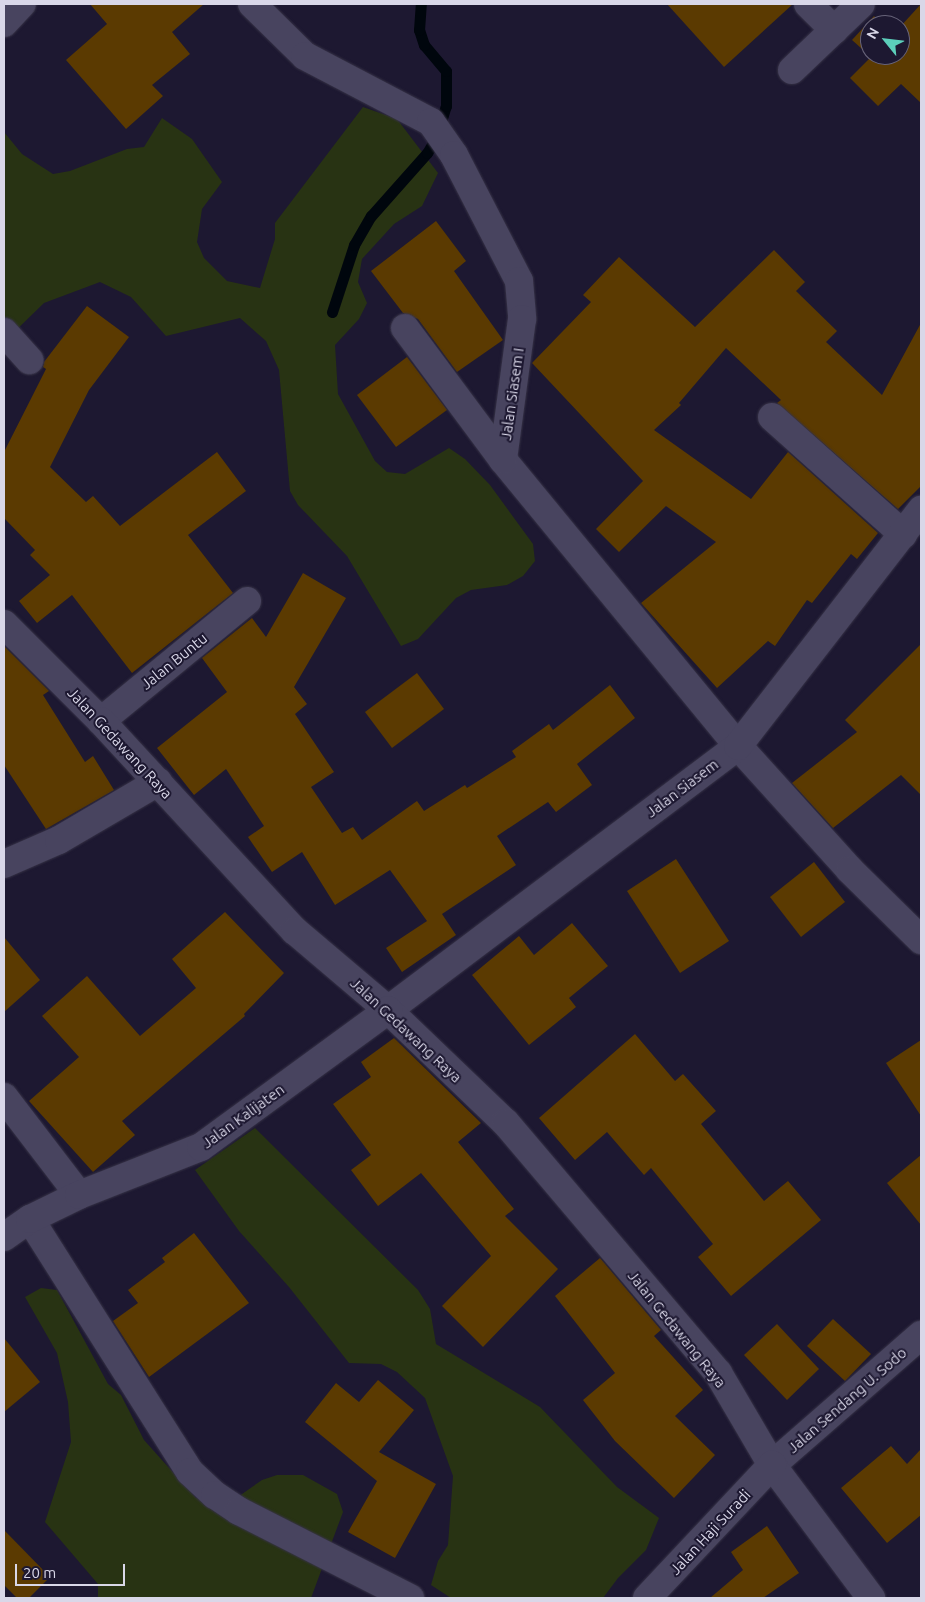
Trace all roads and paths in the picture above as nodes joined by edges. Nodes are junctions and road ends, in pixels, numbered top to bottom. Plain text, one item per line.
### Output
1 (22, 4) edge
2 (252, 4) edge
3 (808, 4) edge
4 (861, 4) edge
5 (4, 22) edge
6 (834, 30) junction
7 (792, 70) dead end
8 (405, 328) dead end
9 (4, 332) edge
10 (29, 360) dead end
11 (772, 417) dead end
12 (503, 460) junction
13 (921, 510) edge
14 (903, 534) junction
15 (247, 601) dead end
16 (4, 624) edge
17 (101, 721) junction
18 (738, 746) junction
19 (158, 782) junction
20 (4, 864) edge
21 (921, 940) edge
22 (388, 1010) junction
23 (4, 1097) edge
24 (79, 1195) junction
25 (30, 1218) junction
26 (4, 1237) edge
27 (921, 1334) edge
28 (772, 1465) junction
29 (410, 1598) edge
30 (647, 1598) edge
31 (870, 1598) edge

1 - 5 street
2 - 12 street, Jalan Siasem I
3 - 6 street
4 - 6 street
6 - 7 street
8 - 12 street
9 - 10 street
11 - 14 street
12 - 18 street, Jalan Siasem I
13 - 14 street, Jalan Siasem
14 - 18 street, Jalan Siasem
15 - 17 street, Jalan Buntu
16 - 17 street, Jalan Gedawang Raya
17 - 19 street, Jalan Gedawang Raya
18 - 21 street, Jalan Siasem I
18 - 22 street, Jalan Siasem
19 - 20 street
19 - 22 street, Jalan Gedawang Raya
22 - 24 street, Jalan Kalijaten
22 - 28 street, Jalan Gedawang Raya
23 - 24 street
24 - 25 street, Jalan Kalijaten
25 - 26 street, Jalan Kalijaten
25 - 29 street
27 - 28 street, Jalan Sendang U. Sodo
28 - 30 street, Jalan Haji Suradi
28 - 31 street, Jalan Gedawang Raya

